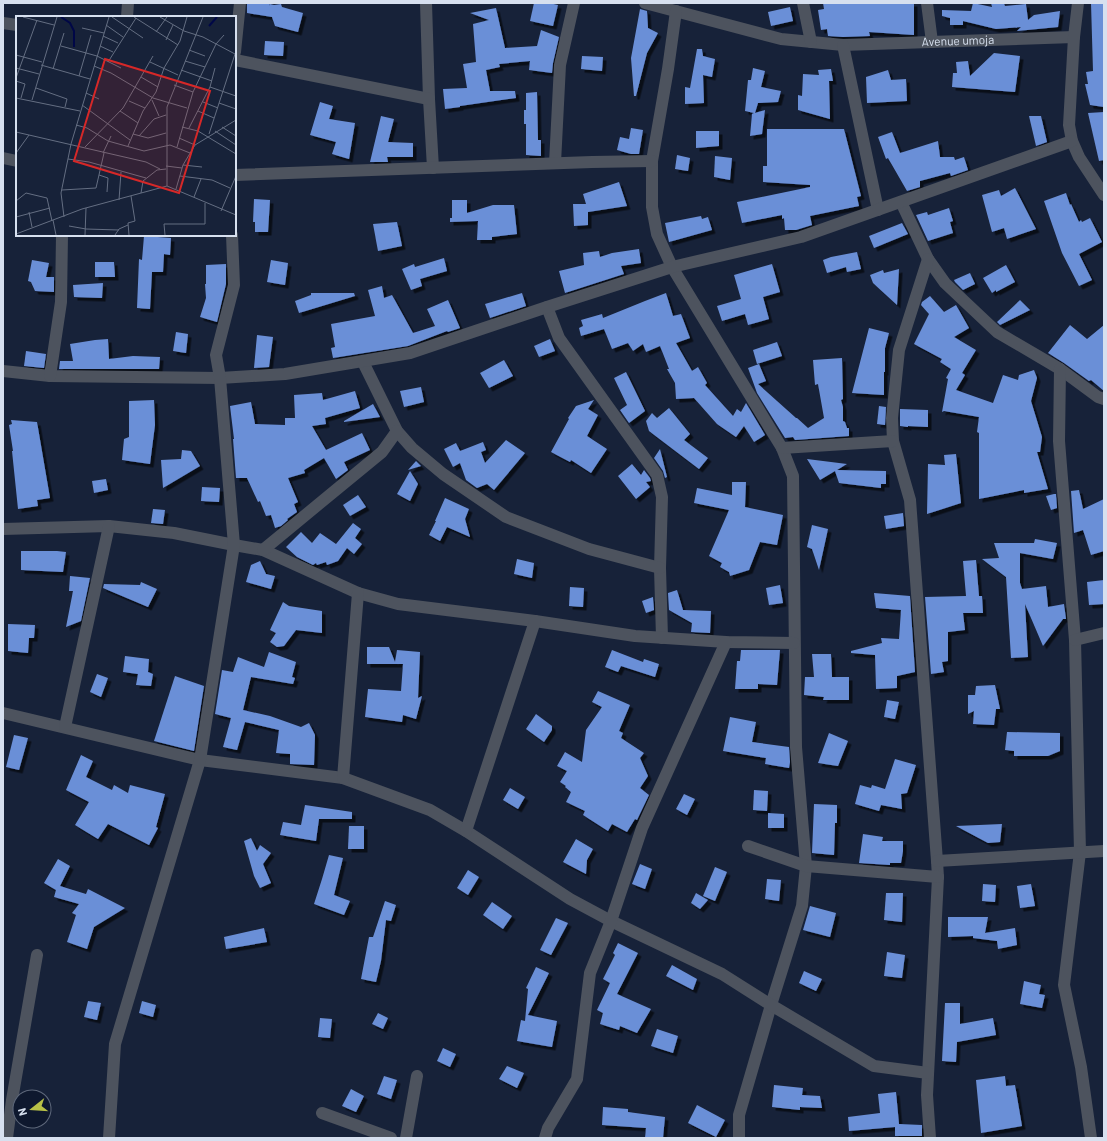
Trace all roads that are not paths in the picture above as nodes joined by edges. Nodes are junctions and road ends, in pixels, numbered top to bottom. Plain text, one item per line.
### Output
1 (128, 3) edge
2 (240, 3) edge
3 (426, 3) edge
4 (574, 3) edge
5 (645, 3) edge
6 (803, 3) edge
7 (926, 3) edge
8 (1078, 3) edge
9 (676, 12) junction
10 (127, 16) edge
11 (3, 23) edge
12 (16, 25) edge
13 (1074, 37) junction
14 (236, 42) edge
15 (811, 42) junction
16 (932, 42) junction
17 (843, 45) junction
18 (236, 60) edge
19 (429, 99) junction
20 (1072, 142) junction
21 (3, 158) edge
22 (16, 160) edge
23 (652, 161) junction
24 (554, 163) junction
25 (433, 168) junction
26 (236, 175) edge
27 (1104, 195) edge
28 (901, 202) junction
29 (878, 210) junction
30 (62, 236) edge
31 (232, 236) edge
32 (928, 259) junction
33 (672, 267) junction
34 (547, 307) junction
35 (363, 362) junction
36 (1060, 369) junction
37 (3, 371) edge
38 (50, 376) junction
39 (220, 378) junction
40 (1104, 399) edge
41 (398, 431) junction
42 (893, 442) junction
43 (782, 448) junction
44 (110, 526) junction
45 (3, 529) edge
46 (234, 545) junction
47 (263, 550) junction
48 (660, 568) junction
49 (358, 593) junction
50 (535, 621) junction
51 (1104, 633) edge
52 (662, 638) junction
53 (1076, 640) junction
54 (726, 642) junction
55 (794, 643) junction
56 (3, 712) edge
57 (65, 727) junction
58 (200, 760) junction
59 (343, 778) junction
60 (466, 831) junction
61 (748, 846) dead end
62 (1104, 851) edge
63 (1080, 852) junction
64 (937, 861) junction
65 (806, 866) junction
66 (938, 876) junction
67 (611, 921) junction
68 (36, 955) dead end
69 (771, 1005) junction
70 (928, 1073) junction
71 (417, 1076) dead end
72 (8, 1099) edge
73 (322, 1113) dead end
74 (7, 1138) edge
75 (108, 1138) edge
76 (391, 1138) edge
77 (406, 1138) edge
78 (545, 1138) edge
79 (739, 1138) edge
80 (930, 1138) edge
81 (1091, 1138) edge

1 - 10 street
2 - 14 street
3 - 19 street
4 - 24 street
5 - 9 street, Avenue umoja
6 - 15 street
7 - 16 street
8 - 13 street
9 - 15 street, Avenue umoja
9 - 23 street
11 - 12 street
13 - 16 street, Avenue umoja
13 - 20 street
15 - 17 street, Avenue umoja
16 - 17 street, Avenue umoja
17 - 29 street
18 - 19 street
19 - 25 street
20 - 27 street
20 - 28 street
21 - 22 street
23 - 24 street
23 - 33 street
24 - 25 street
25 - 26 street
28 - 29 street
28 - 32 street
29 - 33 street
30 - 38 street
31 - 39 street
32 - 36 street
32 - 42 street
33 - 34 street
33 - 43 street
34 - 35 street
34 - 48 street
35 - 39 street
35 - 41 street
36 - 40 street
36 - 53 street
37 - 38 street
38 - 39 street
39 - 46 street
41 - 47 street
41 - 48 street
42 - 43 street
42 - 64 street
43 - 55 street
44 - 45 street
44 - 46 street
44 - 57 street
46 - 47 street
46 - 58 street
47 - 49 street
48 - 52 street
49 - 50 street
49 - 59 street
50 - 52 street
50 - 60 street
51 - 53 street
52 - 54 street
53 - 63 street
54 - 55 street
54 - 67 street
55 - 65 street
56 - 57 street
57 - 58 street
58 - 59 street
58 - 75 street
59 - 60 street
60 - 67 street
61 - 65 street
62 - 63 street
63 - 64 street
63 - 81 street
64 - 66 street
65 - 66 street
65 - 69 street
66 - 70 street
67 - 69 street
67 - 78 street
68 - 72 street
69 - 70 street
69 - 79 street
70 - 80 street
71 - 77 street
72 - 74 street
73 - 76 street

